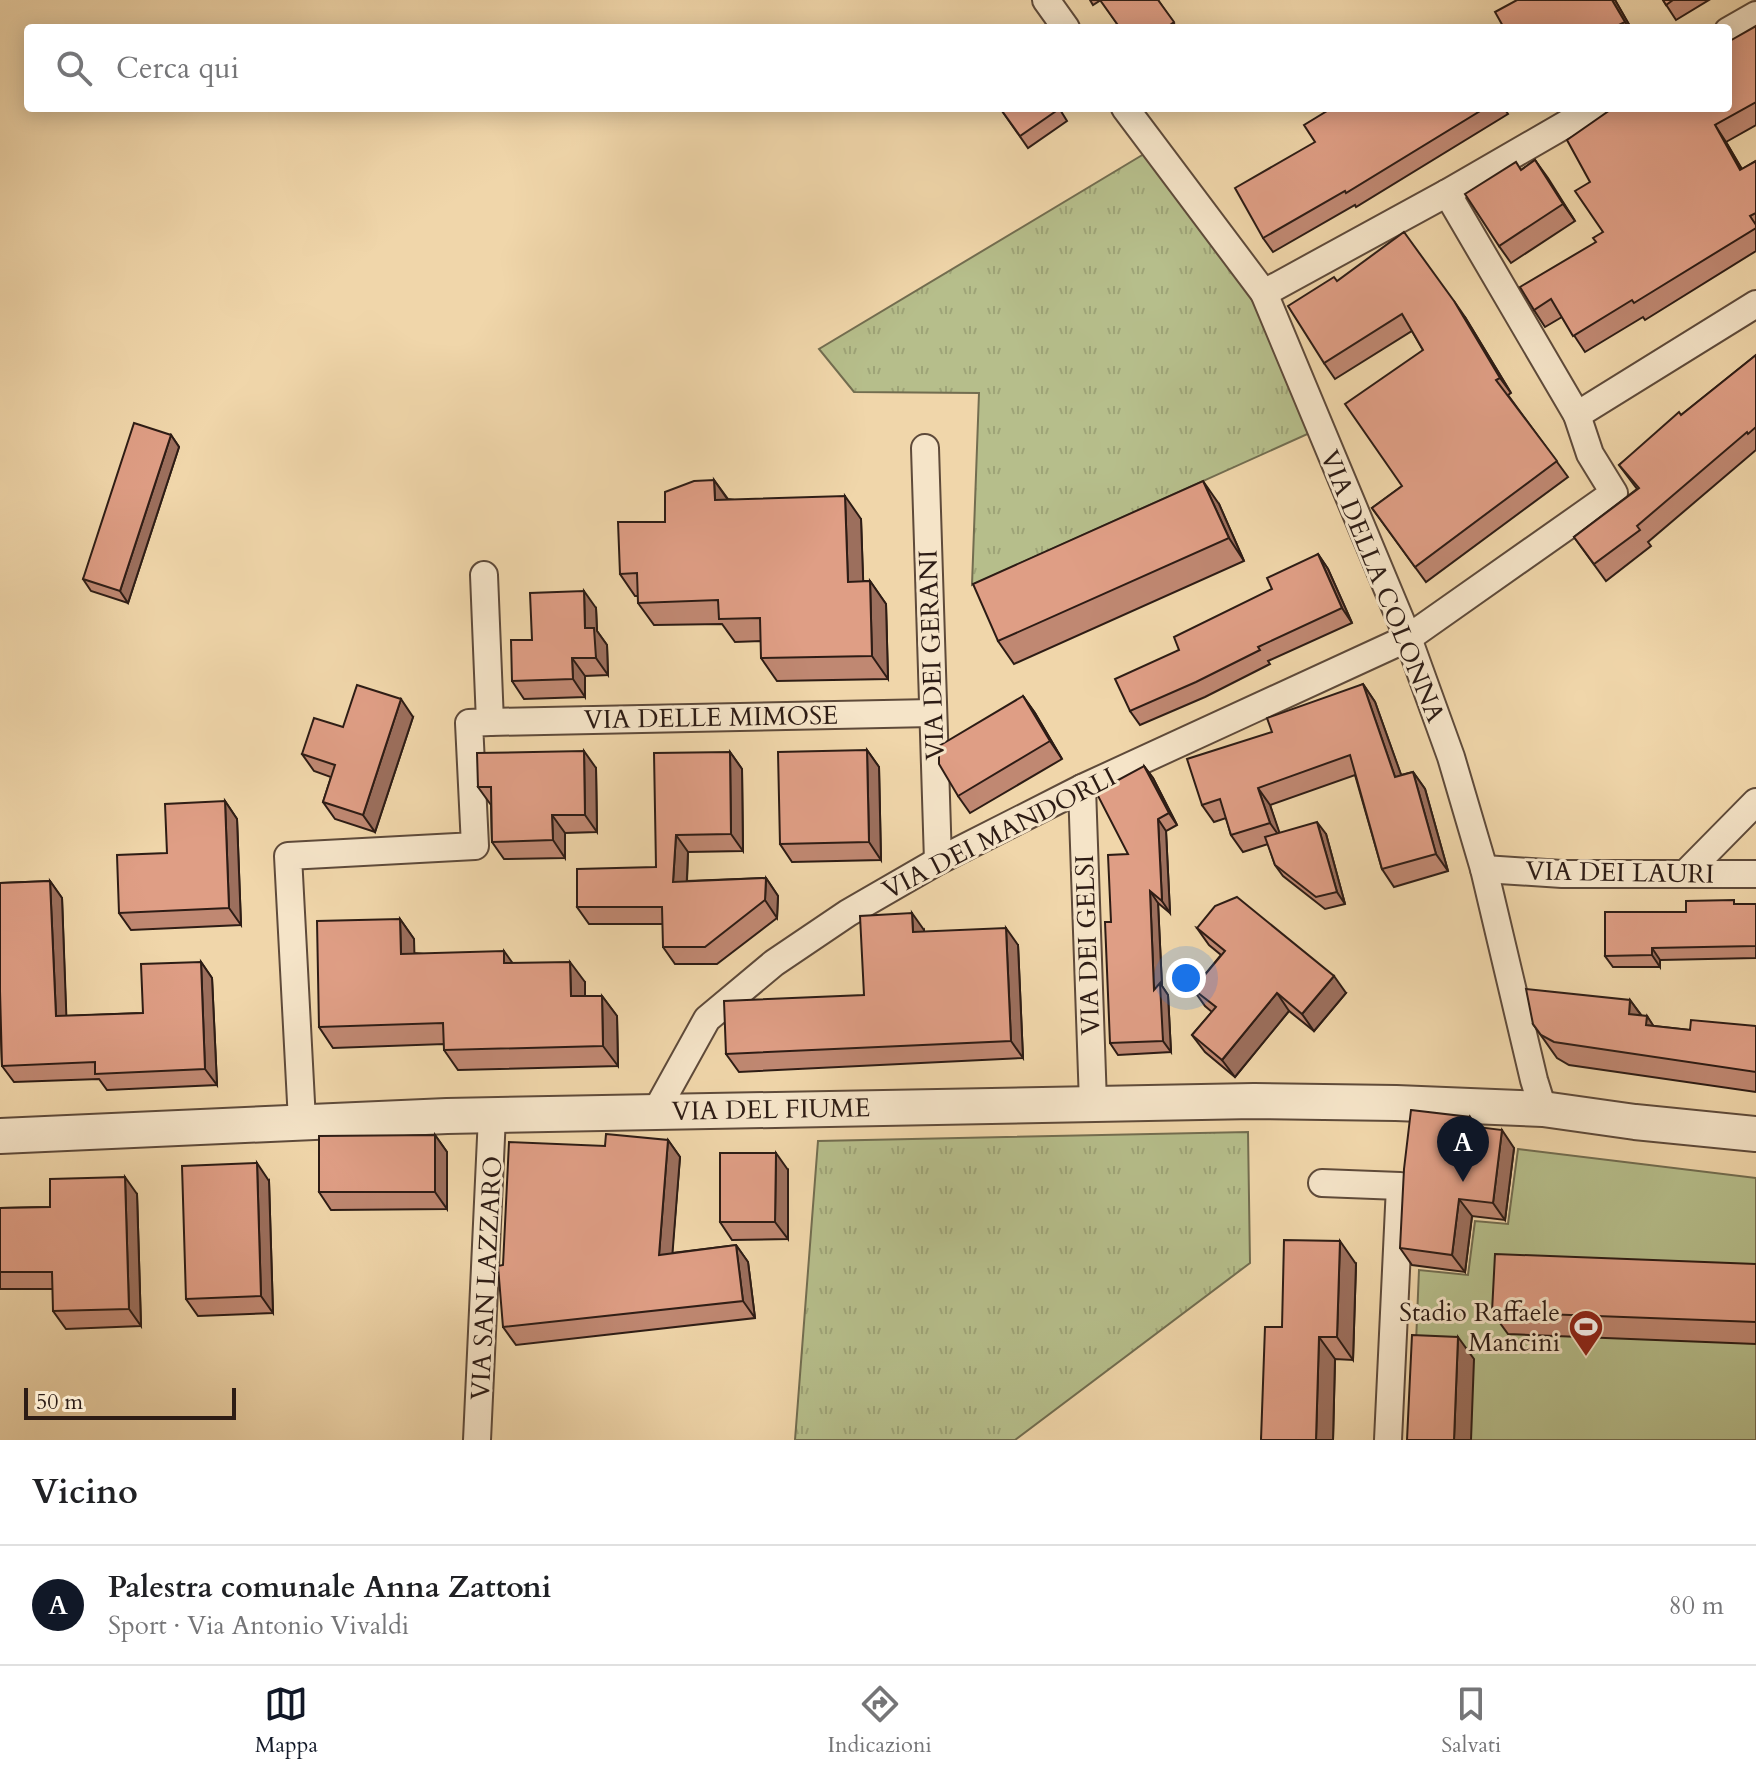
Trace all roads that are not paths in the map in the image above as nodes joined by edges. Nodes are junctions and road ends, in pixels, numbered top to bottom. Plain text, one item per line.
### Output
1 (1046, 0) edge
2 (1756, 15) edge
3 (1063, 24) edge
4 (1732, 29) edge
5 (1128, 112) edge
6 (1587, 112) edge
7 (1447, 193) junction
8 (1264, 293) junction
9 (1756, 304) edge
10 (1577, 415) junction
11 (925, 448) dead end
12 (484, 575) dead end
13 (1408, 638) junction
14 (932, 713) junction
15 (490, 722) junction
16 (1082, 788) junction
17 (1756, 802) edge
18 (938, 861) junction
19 (1484, 869) junction
20 (1685, 874) junction
21 (1756, 874) edge
22 (1093, 1103) junction
23 (1543, 1109) junction
24 (656, 1111) junction
25 (492, 1116) junction
26 (302, 1121) junction
27 (1756, 1134) edge
28 (0, 1136) edge
29 (1322, 1183) dead end
30 (477, 1440) edge
31 (1388, 1440) edge

1 - 3 street
2 - 4 street
5 - 8 street, VIA DELLA COLONNA
6 - 7 street
7 - 8 street
7 - 10 street
8 - 13 street, VIA DELLA COLONNA
9 - 10 street
10 - 13 street, VIA DEI MANDORLI
11 - 14 street, VIA DEI GERANI
12 - 15 street
13 - 16 street, VIA DEI MANDORLI
13 - 19 street, VIA DELLA COLONNA
14 - 15 street, VIA DELLE MIMOSE
14 - 18 street, VIA DEI GERANI
15 - 26 street
16 - 18 street, VIA DEI MANDORLI
16 - 22 street, VIA DEI GELSI
17 - 20 street
18 - 24 street, VIA DEI MANDORLI
19 - 20 street, VIA DEI LAURI
19 - 23 street, VIA DELLA COLONNA
20 - 21 street, VIA DEI LAURI
22 - 23 street, VIA DEL FIUME
22 - 24 street, VIA DEL FIUME
23 - 27 street, VIA DEL FIUME
24 - 25 street, VIA DEL FIUME
25 - 26 street, VIA DEL FIUME
25 - 30 street, VIA SAN LAZZARO
26 - 28 street, VIA DEL FIUME
29 - 31 street

